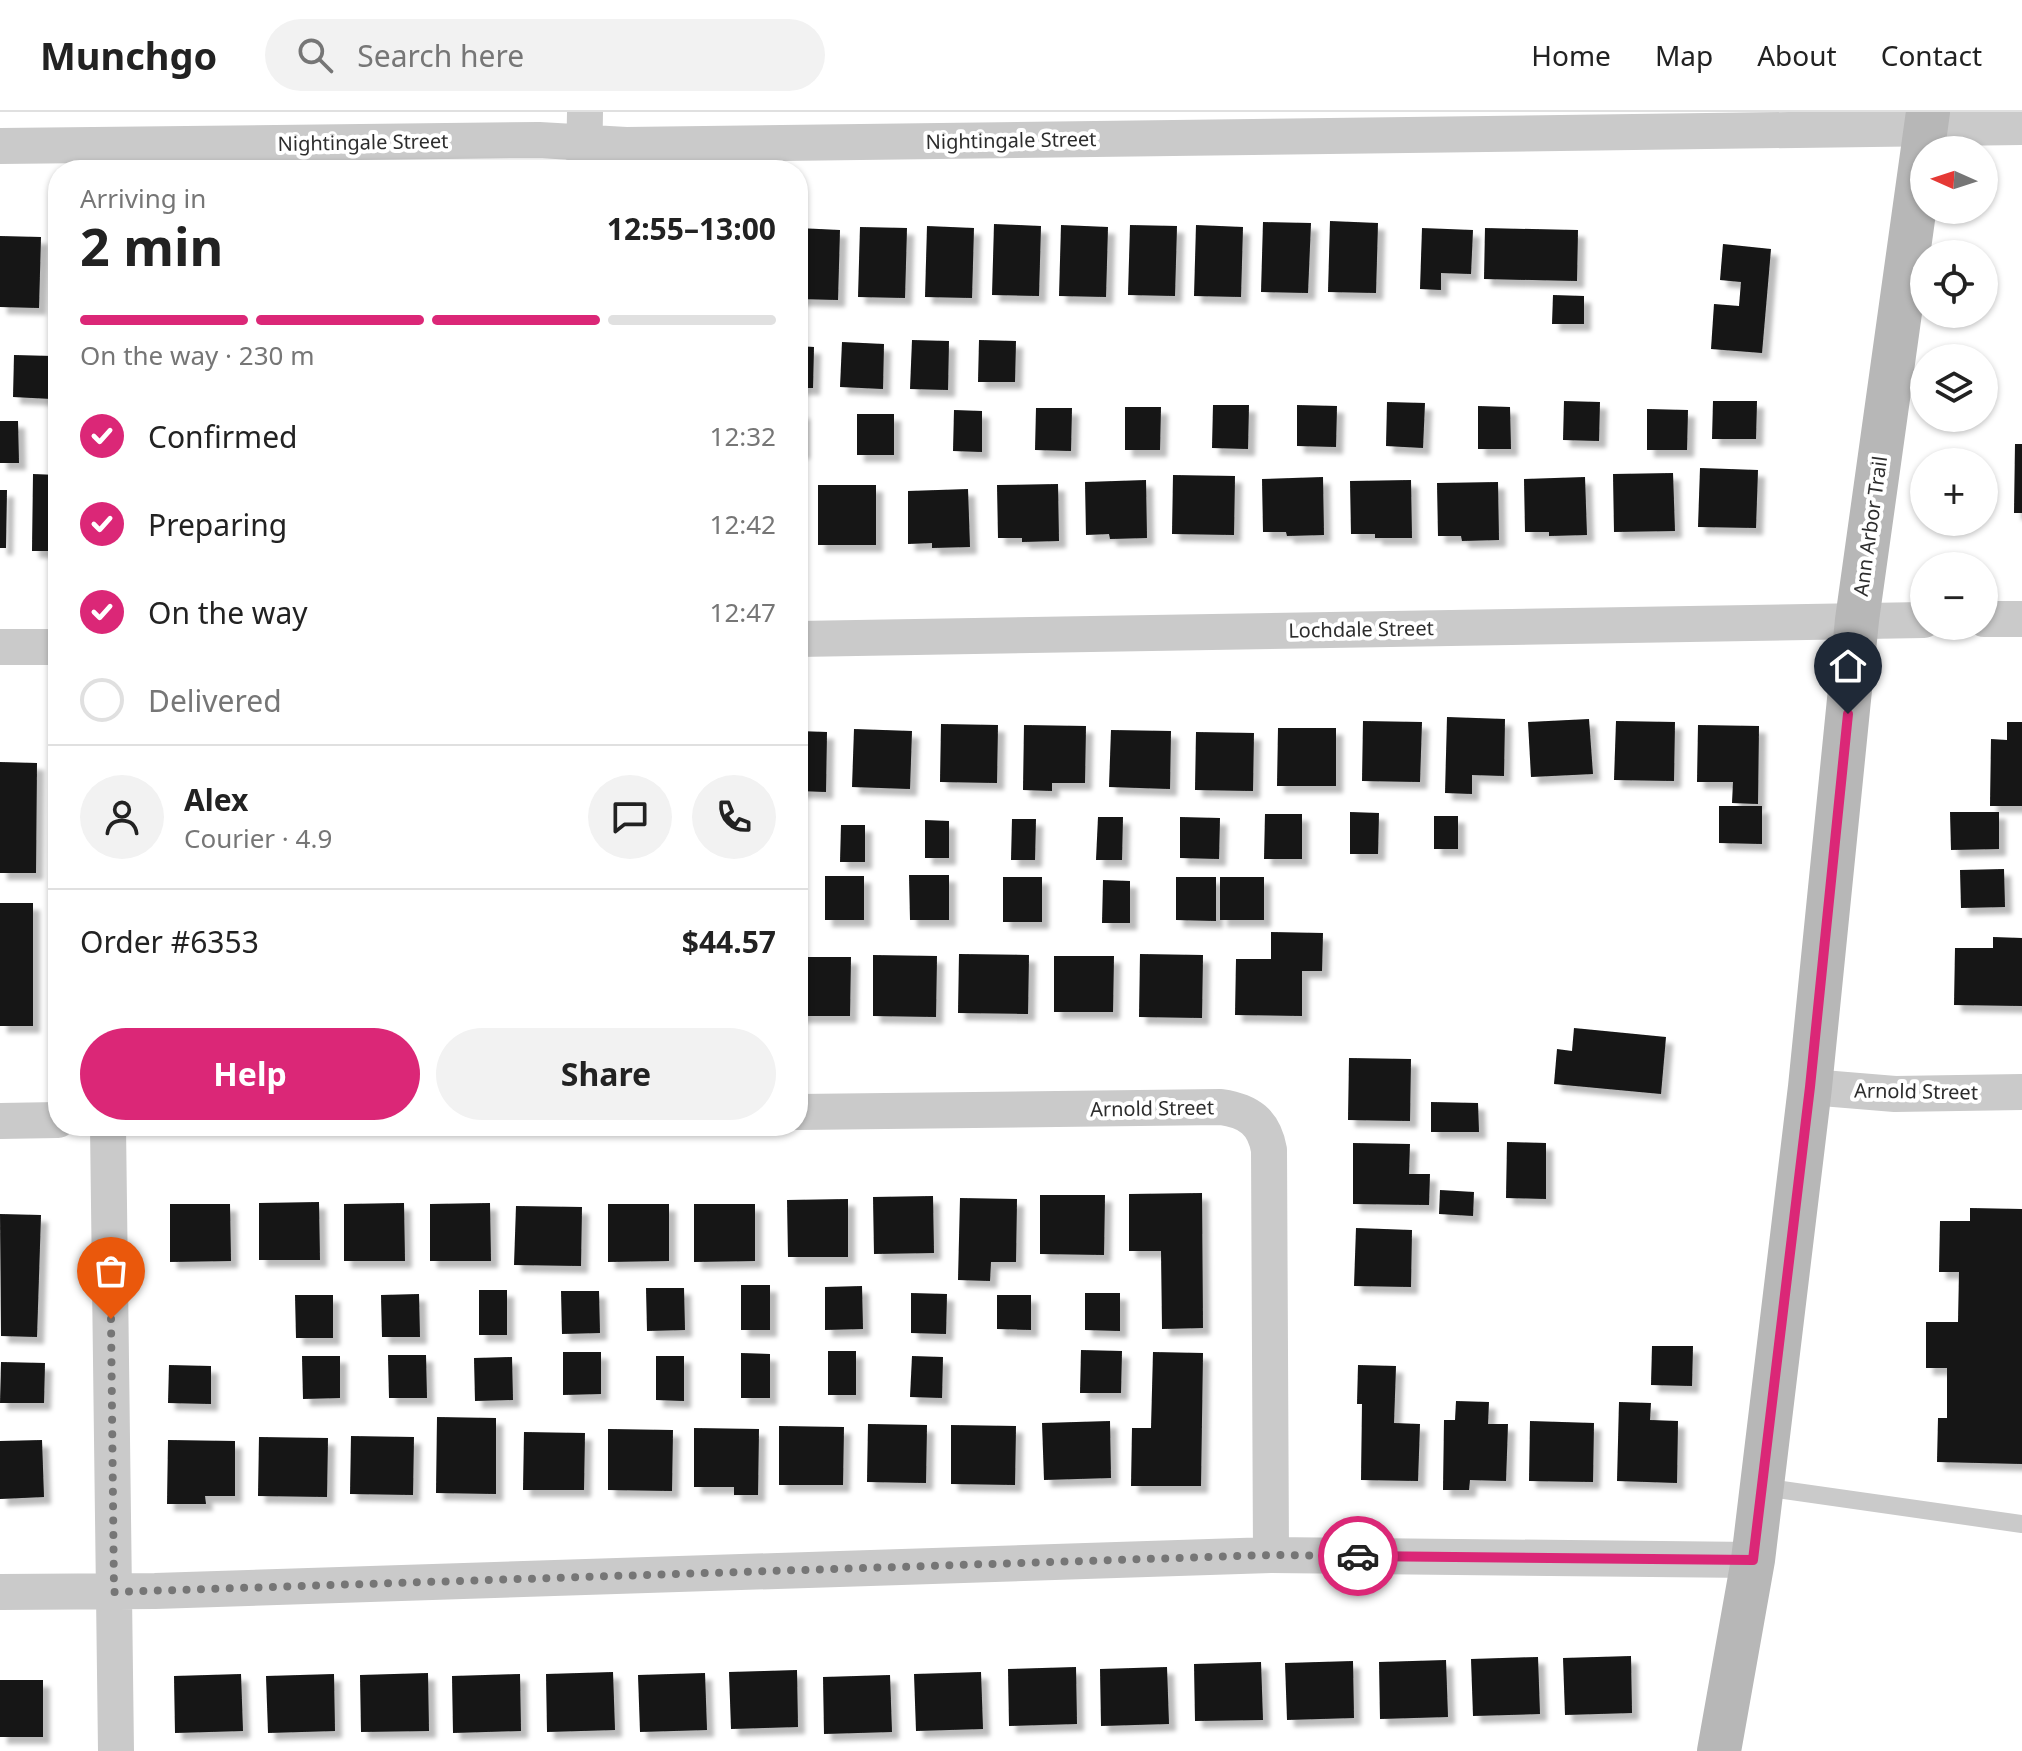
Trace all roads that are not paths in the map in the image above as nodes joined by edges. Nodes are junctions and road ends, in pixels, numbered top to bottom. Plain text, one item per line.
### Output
1 (1927, 120) edge
2 (2022, 127) edge
3 (585, 141) edge
4 (0, 146) edge
5 (1998, 619) edge
6 (2022, 619) edge
7 (1857, 620) junction
8 (1910, 620) edge
9 (808, 639) edge
10 (0, 647) edge
11 (48, 647) edge
12 (1810, 1087) junction
13 (2022, 1092) edge
14 (808, 1112) edge
15 (48, 1120) edge
16 (0, 1121) edge
17 (108, 1136) edge
18 (1762, 1487) junction
19 (2022, 1524) edge
20 (1271, 1555) junction
21 (1753, 1560) junction
22 (0, 1592) edge
23 (114, 1592) junction
24 (116, 1751) edge
25 (1719, 1751) edge

1 - 2 street, Nightingale Street
1 - 3 street, Nightingale Street
1 - 7 street, Ann Arbor Trail
3 - 4 street, Nightingale Street
5 - 6 street
7 - 8 street, Lochdale Street
7 - 9 street, Lochdale Street
7 - 12 street, Ann Arbor Trail
10 - 11 street
12 - 13 street, Arnold Street
12 - 18 street, Ann Arbor Trail
14 - 20 street, Arnold Street
15 - 16 street
17 - 23 street
18 - 19 lane
18 - 21 street, Ann Arbor Trail
20 - 21 street
20 - 23 street
21 - 25 street, Ann Arbor Trail
22 - 23 street
23 - 24 street

